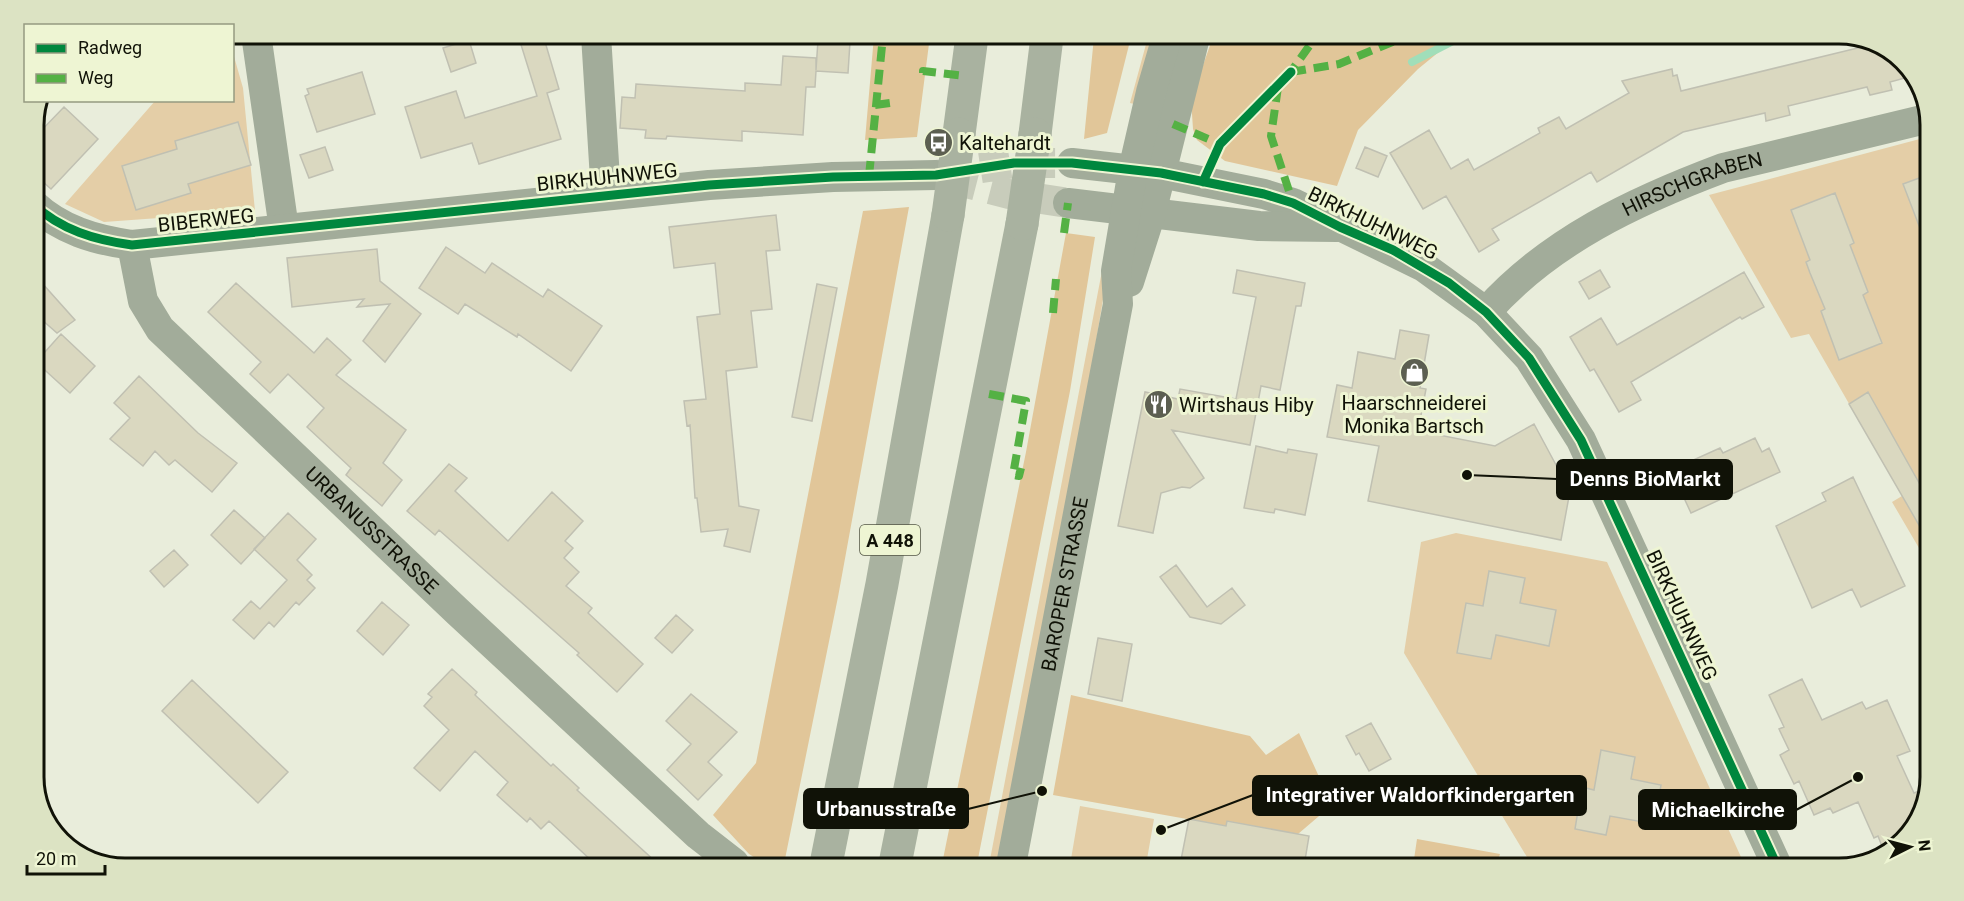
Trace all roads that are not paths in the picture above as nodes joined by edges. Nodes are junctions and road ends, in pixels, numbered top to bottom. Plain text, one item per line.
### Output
1 (257, 44) edge
2 (597, 44) edge
3 (971, 44) edge
4 (1046, 44) edge
5 (1165, 44) edge
6 (1193, 44) edge
7 (1920, 119) edge
8 (1072, 163) tunnel mouth
9 (1147, 172) junction
10 (936, 175) tunnel mouth
11 (606, 195) junction
12 (1068, 203) tunnel mouth
13 (44, 211) edge
14 (1138, 212) junction
15 (1340, 228) junction
16 (284, 229) junction
17 (132, 245) junction
18 (1486, 312) junction
19 (727, 858) edge
20 (827, 858) edge
21 (896, 858) edge
22 (1012, 858) edge
23 (1773, 858) edge

1 - 16 street, BIBERWEG
2 - 11 street
3 - 20 highway, A 448, bridge
4 - 21 highway, bridge
5 - 9 street, BAROPER STRASSE
6 - 9 street, BAROPER STRASSE
7 - 18 street, HIRSCHGRABEN
8 - 9 street, BIRKHUHNWEG
9 - 14 street, BAROPER STRASSE
9 - 15 street, BIRKHUHNWEG
10 - 11 street, BIRKHUHNWEG
11 - 16 street, BIRKHUHNWEG
12 - 14 street, BIRKHUHNWEG
13 - 17 street
14 - 15 street, BIRKHUHNWEG
14 - 22 street, BAROPER STRASSE
15 - 18 street, BIRKHUHNWEG
16 - 17 street, BIBERWEG
17 - 19 street, URBANUSSTRASSE
18 - 23 street, BIRKHUHNWEG

